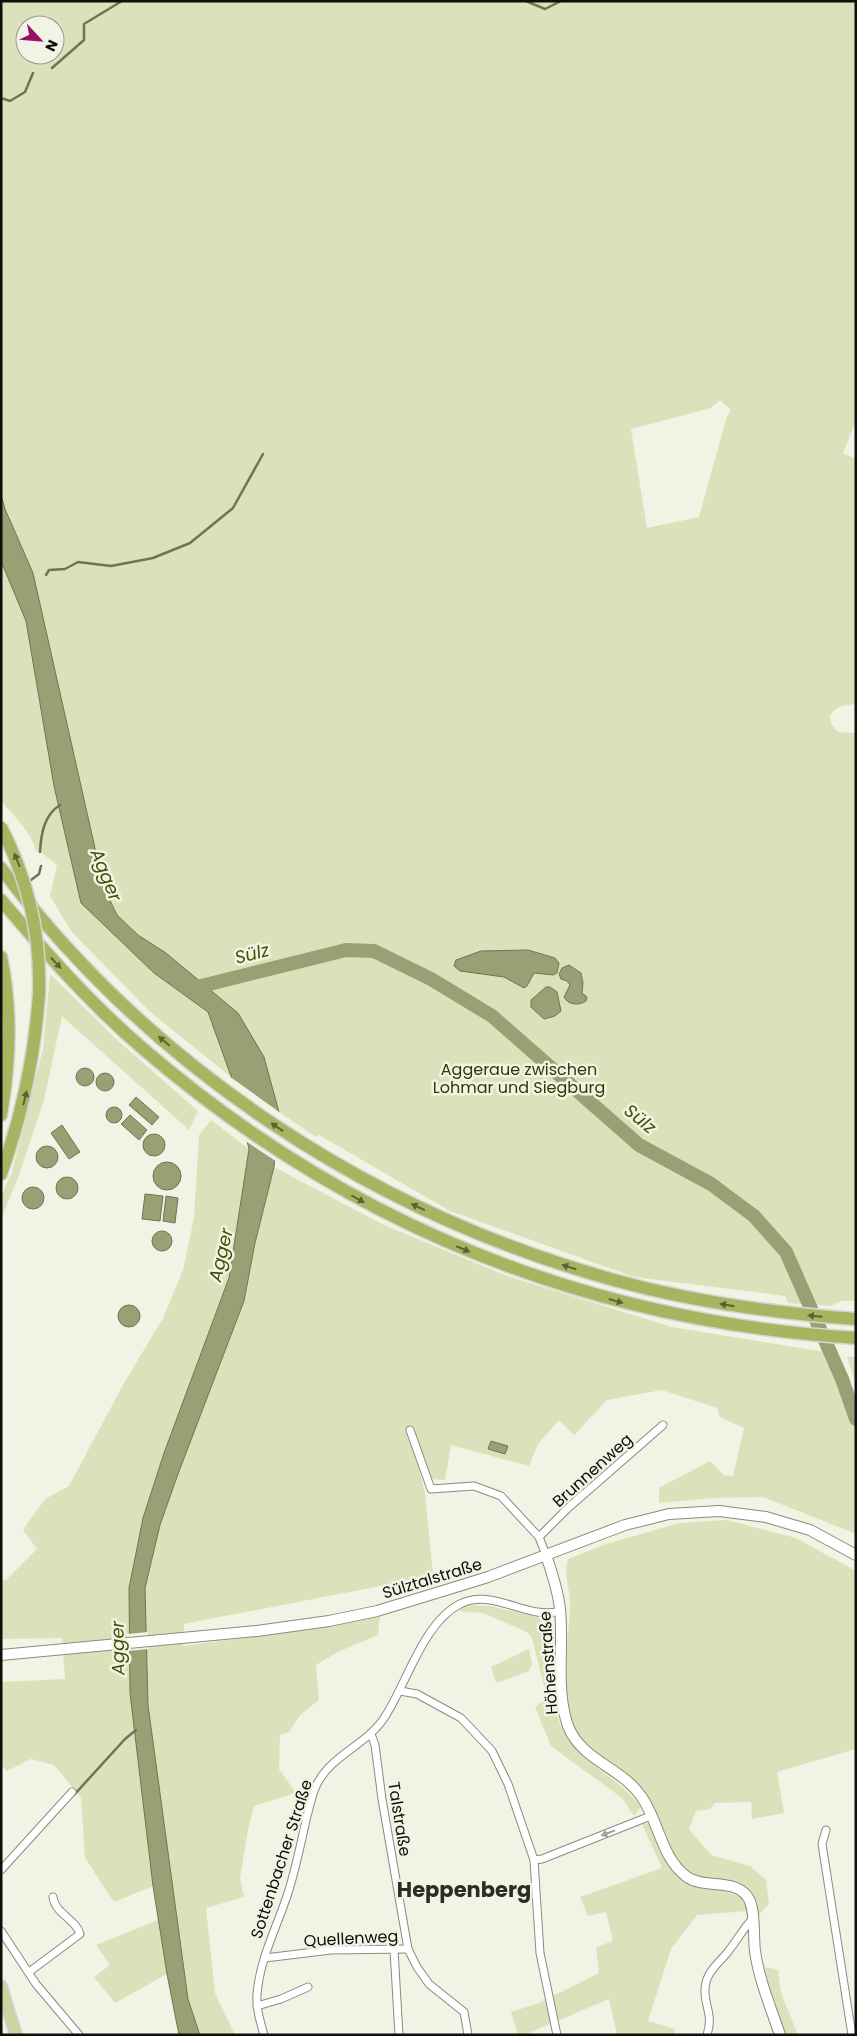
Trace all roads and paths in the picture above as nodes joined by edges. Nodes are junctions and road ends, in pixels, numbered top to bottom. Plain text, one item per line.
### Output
1 (1, 828) edge
2 (1, 868) edge
3 (1, 900) edge
4 (1, 958) edge
5 (1, 1115) edge
6 (1, 1174) edge
7 (856, 1319) edge
8 (856, 1338) edge
9 (663, 1425) dead end
10 (410, 1430) dead end
11 (540, 1537) junction
12 (546, 1554) junction
13 (856, 1554) edge
14 (560, 1611) junction
15 (1, 1655) edge
16 (400, 1691) junction
17 (372, 1734) junction
18 (72, 1792) dead end
19 (653, 1815) junction
20 (826, 1830) dead end
21 (534, 1860) junction
22 (1, 1870) edge
23 (53, 1897) dead end
24 (752, 1918) junction
25 (1, 1931) edge
26 (408, 1948) junction
27 (394, 1950) junction
28 (265, 1958) junction
29 (29, 1972) junction
30 (1, 1986) edge
31 (308, 1987) dead end
32 (257, 2006) junction
33 (16, 2035) edge
34 (79, 2035) edge
35 (264, 2035) edge
36 (399, 2035) edge
37 (468, 2035) edge
38 (557, 2035) edge
39 (707, 2035) edge
40 (780, 2035) edge
41 (852, 2035) edge

6 -> 1 highway, bridge
7 -> 2 highway
3 -> 8 highway
4 - 5 highway
9 - 11 street, Brunnenweg
10 - 11 street
11 - 12 street
12 - 13 main road, Sülztalstraße
12 - 14 main road, Höhenstraße
12 - 15 main road, Sülztalstraße
14 - 16 street, Sottenbacher Straße
14 - 19 main road, Höhenstraße
16 - 17 street, Sottenbacher Straße
16 - 21 street
17 - 26 street, Talstraße
17 - 28 street, Sottenbacher Straße
18 - 22 street
19 -> 21 street
19 - 24 main road, Höhenstraße
20 - 41 street
21 - 38 street
23 - 29 street
24 - 39 street
24 - 40 main road, Höhenstraße
25 - 29 street
26 - 27 street, Quellenweg
26 - 37 street, Talstraße
27 - 28 street, Quellenweg
27 - 36 street
28 - 32 street, Sottenbacher Straße
29 - 34 street
30 - 33 main road
31 - 32 street
32 - 35 street, Sottenbacher Straße

